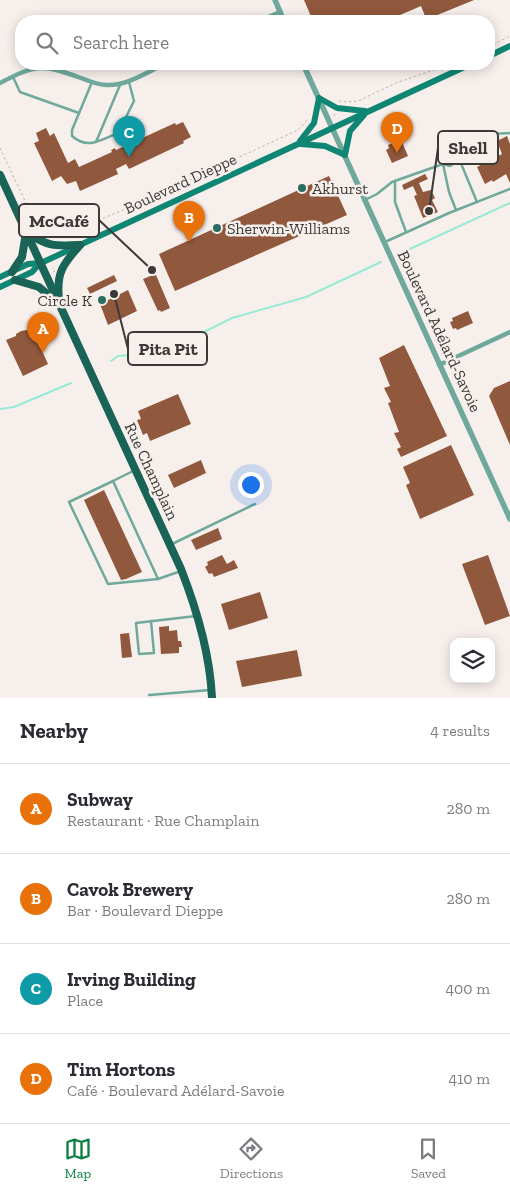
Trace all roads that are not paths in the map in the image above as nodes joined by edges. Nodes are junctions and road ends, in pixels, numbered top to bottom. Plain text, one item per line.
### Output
1 (275, 0) edge
2 (280, 12) junction
3 (273, 15) edge
4 (281, 15) edge
5 (510, 46) edge
6 (495, 53) edge
7 (26, 70) edge
8 (60, 70) edge
9 (152, 70) edge
10 (306, 70) edge
11 (458, 70) edge
12 (13, 76) junction
13 (129, 81) junction
14 (92, 82) junction
15 (0, 83) edge
16 (120, 84) junction
17 (319, 98) junction
18 (368, 111) junction
19 (79, 112) junction
20 (332, 128) junction
21 (493, 134) junction
22 (510, 134) edge
23 (96, 142) junction
24 (298, 144) junction
25 (344, 155) junction
26 (459, 160) junction
27 (443, 164) junction
28 (0, 175) edge
29 (395, 181) junction
30 (510, 189) edge
31 (365, 200) junction
32 (477, 202) junction
33 (456, 210) junction
34 (26, 231) junction
35 (406, 232) junction
36 (384, 242) junction
37 (80, 245) junction
38 (40, 263) junction
39 (12, 272) junction
40 (0, 278) edge
41 (16, 280) junction
42 (0, 287) edge
43 (60, 306) junction
44 (510, 332) edge
45 (439, 365) junction
46 (136, 469) junction
47 (113, 480) junction
48 (255, 504) dead end
49 (510, 519) edge
50 (171, 545) junction
51 (182, 571) junction
52 (158, 579) junction
53 (198, 616) junction
54 (151, 621) junction
55 (212, 694) edge
56 (149, 696) dead end

1 - 2 street
2 - 3 street
2 - 4 street
5 - 6 main road
7 - 12 street
8 - 14 street
9 - 13 street
10 - 17 street
11 - 18 main road
12 - 15 street
12 - 19 lane
13 - 16 street
13 - 23 lane
14 - 16 street
14 - 19 lane
16 - 23 lane
17 - 18 main road
17 - 20 street, Boulevard Adélard-Savoie
17 - 24 main road
18 - 20 main road, Boulevard Dieppe
18 - 25 main road
19 - 23 lane
20 - 24 main road, Boulevard Dieppe
20 - 25 street, Boulevard Adélard-Savoie
21 - 22 lane
21 - 26 lane
21 - 26 lane
24 - 25 main road
24 - 37 main road, Boulevard Dieppe
25 - 31 street, Boulevard Adélard-Savoie
26 - 27 lane
26 - 32 lane
27 - 29 lane
27 - 33 lane
28 - 34 main road
29 - 31 lane
29 - 35 lane
30 - 32 lane
31 - 36 street, Boulevard Adélard-Savoie
32 - 33 lane
33 - 35 lane
34 - 37 main road
34 - 38 main road, Rue Champlain
34 - 39 main road
35 - 36 lane
36 - 45 street, Boulevard Adélard-Savoie
37 - 38 main road, Boulevard Dieppe
37 - 43 main road
38 - 39 main road, Boulevard Dieppe
38 - 41 main road, Boulevard Dieppe
38 - 43 main road, Rue Champlain
39 - 40 main road, Boulevard Dieppe
41 - 42 main road, Boulevard Dieppe
41 - 43 main road
43 - 46 main road, Rue Champlain
44 - 45 street
45 - 49 street, Boulevard Adélard-Savoie
46 - 47 lane
46 - 50 main road, Rue Champlain
47 - 52 lane
47 - 52 lane
48 - 50 lane
50 - 51 main road, Rue Champlain
51 - 52 lane
51 - 53 main road, Rue Champlain
53 - 54 lane
53 - 55 main road, Rue Champlain
54 - 54 lane
55 - 56 lane

